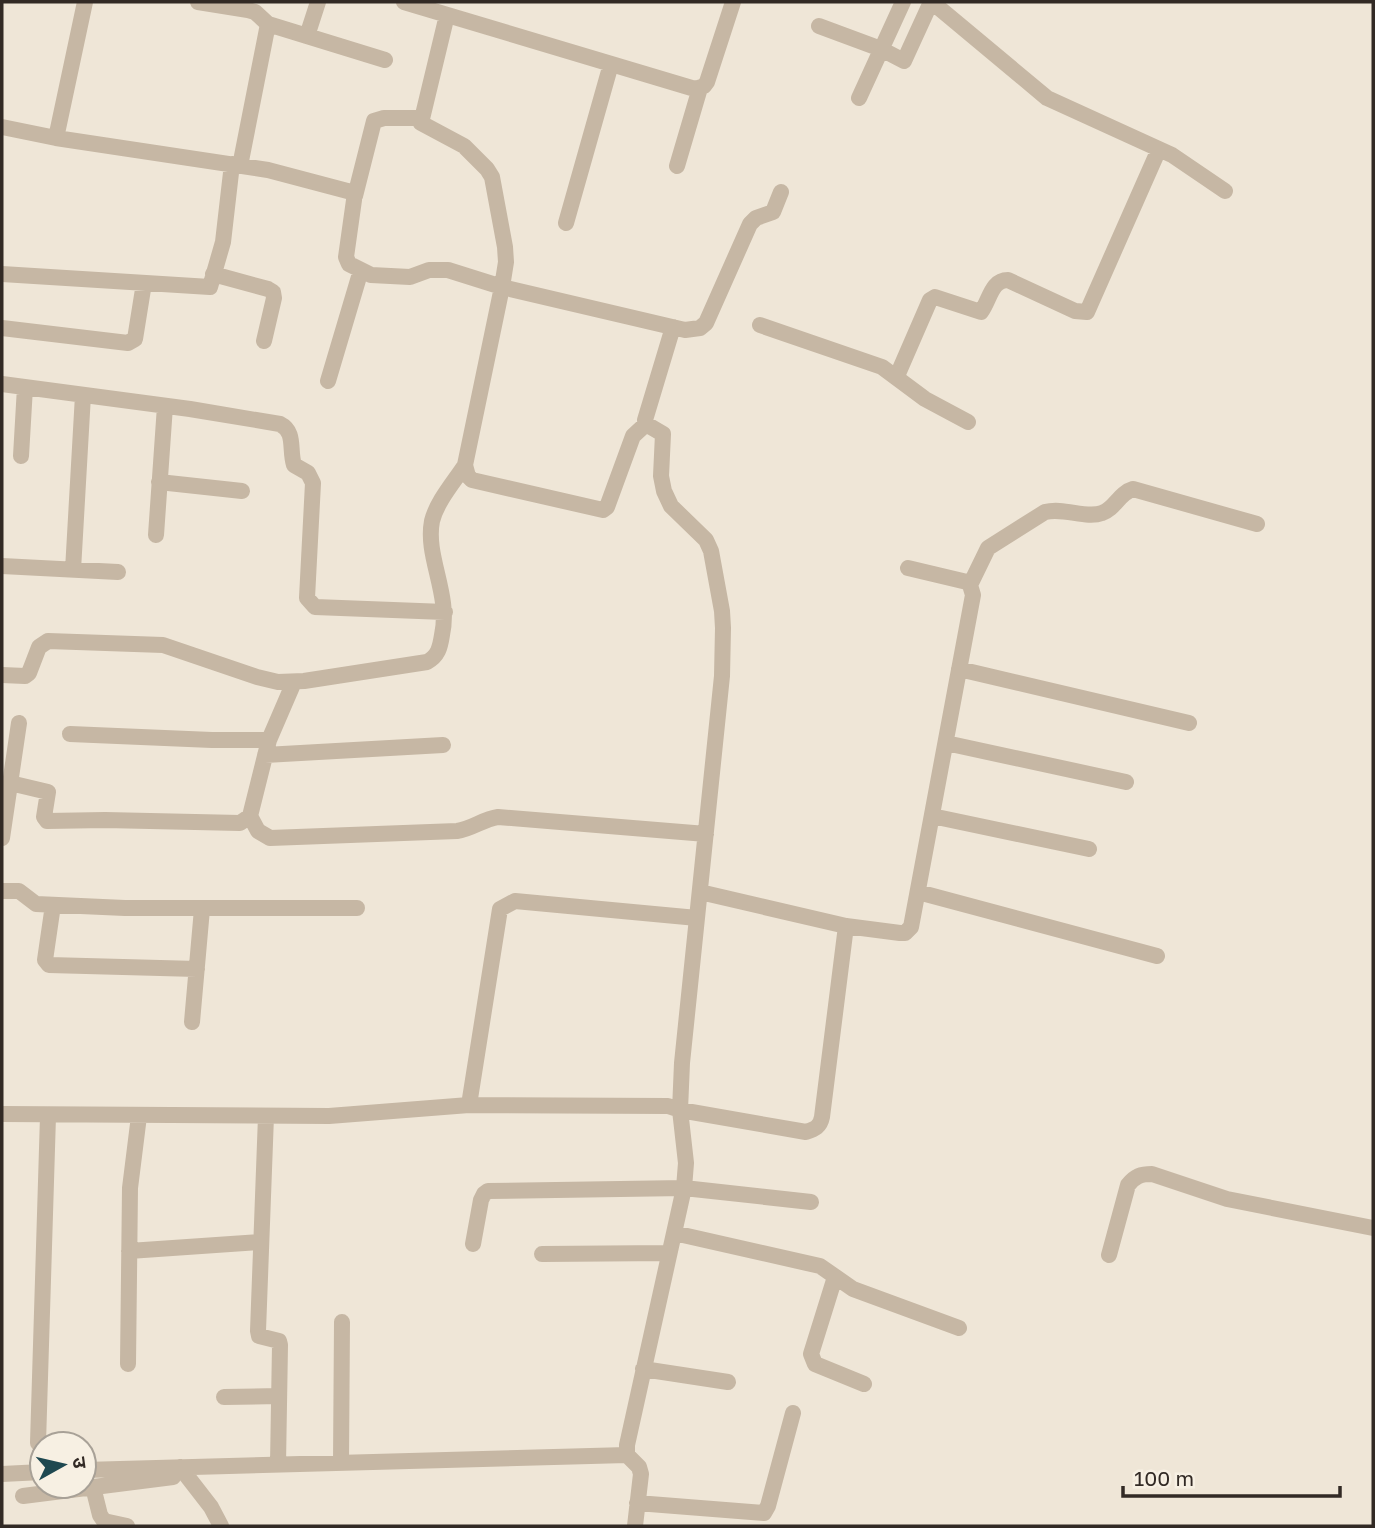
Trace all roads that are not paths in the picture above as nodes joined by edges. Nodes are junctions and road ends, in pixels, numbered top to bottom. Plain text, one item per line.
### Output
1 (85, 2) edge
2 (198, 2) edge
3 (318, 2) edge
4 (404, 2) edge
5 (733, 2) edge
6 (903, 2) edge
7 (931, 2) edge
8 (223, 4) edge
9 (447, 15) junction
10 (268, 24) junction
11 (819, 26) dead end
12 (307, 36) junction
13 (881, 49) junction
14 (385, 60) dead end
15 (611, 64) junction
16 (699, 88) junction
17 (859, 98) dead end
18 (421, 118) junction
19 (2, 127) edge
20 (56, 138) junction
21 (1159, 149) junction
22 (236, 165) junction
23 (677, 166) dead end
24 (1225, 191) dead end
25 (781, 192) dead end
26 (355, 196) junction
27 (566, 223) dead end
28 (361, 270) junction
29 (2, 274) edge
30 (213, 274) junction
31 (144, 283) junction
32 (502, 287) junction
33 (760, 325) dead end
34 (673, 327) junction
35 (2, 328) edge
36 (264, 341) dead end
37 (897, 376) junction
38 (328, 382) dead end
39 (2, 384) edge
40 (25, 387) junction
41 (83, 395) junction
42 (165, 406) junction
43 (968, 422) dead end
44 (646, 424) junction
45 (21, 456) dead end
46 (465, 465) junction
47 (159, 482) junction
48 (242, 491) dead end
49 (1257, 524) dead end
50 (156, 535) dead end
51 (2, 566) edge
52 (908, 568) dead end
53 (73, 570) junction
54 (118, 572) dead end
55 (970, 585) junction
56 (445, 611) junction
57 (960, 669) junction
58 (2, 675) edge
59 (294, 682) junction
60 (19, 723) dead end
61 (1189, 723) dead end
62 (70, 734) dead end
63 (946, 743) junction
64 (443, 745) dead end
65 (267, 747) junction
66 (1126, 782) dead end
67 (10, 783) junction
68 (250, 816) junction
69 (932, 816) junction
70 (706, 834) junction
71 (2, 838) edge
72 (1089, 849) dead end
73 (2, 891) edge
74 (700, 892) junction
75 (918, 892) junction
76 (53, 905) junction
77 (358, 908) dead end
78 (202, 909) junction
79 (697, 918) junction
80 (846, 926) junction
81 (1157, 956) dead end
82 (197, 969) junction
83 (192, 1022) dead end
84 (469, 1105) junction
85 (680, 1110) junction
86 (2, 1114) edge
87 (48, 1116) junction
88 (139, 1116) junction
89 (266, 1116) junction
90 (684, 1188) junction
91 (811, 1202) dead end
92 (1373, 1227) edge
93 (674, 1233) junction
94 (261, 1242) junction
95 (472, 1244) dead end
96 (129, 1251) junction
97 (669, 1253) junction
98 (542, 1254) dead end
99 (1109, 1255) dead end
100 (835, 1277) junction
101 (342, 1322) dead end
102 (959, 1328) dead end
103 (128, 1364) dead end
104 (643, 1369) junction
105 (728, 1382) dead end
106 (864, 1384) dead end
107 (279, 1396) junction
108 (223, 1397) dead end
109 (793, 1413) dead end
110 (38, 1430) edge
111 (627, 1455) junction
112 (341, 1462) junction
113 (278, 1464) junction
114 (98, 1470) edge
115 (183, 1471) junction
116 (28, 1473) edge
117 (2, 1474) edge
118 (98, 1486) edge
119 (28, 1495) edge
120 (23, 1496) dead end
121 (96, 1500) edge
122 (637, 1503) junction
123 (127, 1526) edge
124 (220, 1526) edge
125 (635, 1526) edge

1 - 20 street
2 - 8 street
3 - 12 street
4 - 9 street
5 - 16 street
6 - 13 street
7 - 13 street
7 - 21 street
8 - 10 street
9 - 15 street
9 - 18 street
10 - 12 street
10 - 22 street
11 - 13 street
12 - 14 street
13 - 17 street
15 - 16 street
15 - 27 street
16 - 23 street
18 - 26 street
18 - 32 street
19 - 20 street
20 - 22 street
21 - 24 street
21 - 37 street
22 - 26 street
22 - 30 street
25 - 34 street
26 - 28 street
28 - 32 street
28 - 38 street
29 - 31 street
30 - 31 street
30 - 36 street
31 - 35 street
32 - 34 street
32 - 46 street
33 - 37 street
34 - 44 street
37 - 43 street
39 - 40 street
40 - 41 street
40 - 45 street
41 - 42 street
41 - 53 street
42 - 47 street
42 - 56 street
44 - 46 street
44 - 70 street
46 - 56 street
47 - 48 street
47 - 50 street
49 - 55 street
51 - 53 street
52 - 55 street
53 - 54 street
55 - 57 street
56 - 59 street
57 - 61 street
57 - 63 street
58 - 59 street
59 - 65 street
60 - 67 street
62 - 65 street
63 - 66 street
63 - 69 street
64 - 65 street
65 - 68 street
67 - 68 street
67 - 71 street
68 - 70 street
69 - 72 street
69 - 75 street
70 - 74 street
73 - 76 street
74 - 79 street
74 - 80 street
75 - 80 street
75 - 81 street
76 - 78 street
76 - 82 street
77 - 78 street
78 - 82 street
79 - 84 street
79 - 85 street
80 - 85 street
82 - 83 street
84 - 85 street
84 - 89 street
85 - 90 street
86 - 87 street
87 - 88 street
87 - 110 street
88 - 89 street
88 - 96 street
89 - 94 street
90 - 91 street
90 - 93 street
90 - 95 street
92 - 99 street
93 - 97 street
93 - 100 street
94 - 96 street
94 - 107 street
96 - 103 street
97 - 98 street
97 - 104 street
100 - 102 street
100 - 106 street
101 - 112 street
104 - 105 street
104 - 111 street
107 - 108 street
107 - 113 street
109 - 122 street
111 - 112 street
111 - 122 street
112 - 113 street
113 - 115 street
114 - 115 street
115 - 118 street
115 - 124 street
116 - 117 street
119 - 120 street
121 - 123 street
122 - 125 street

